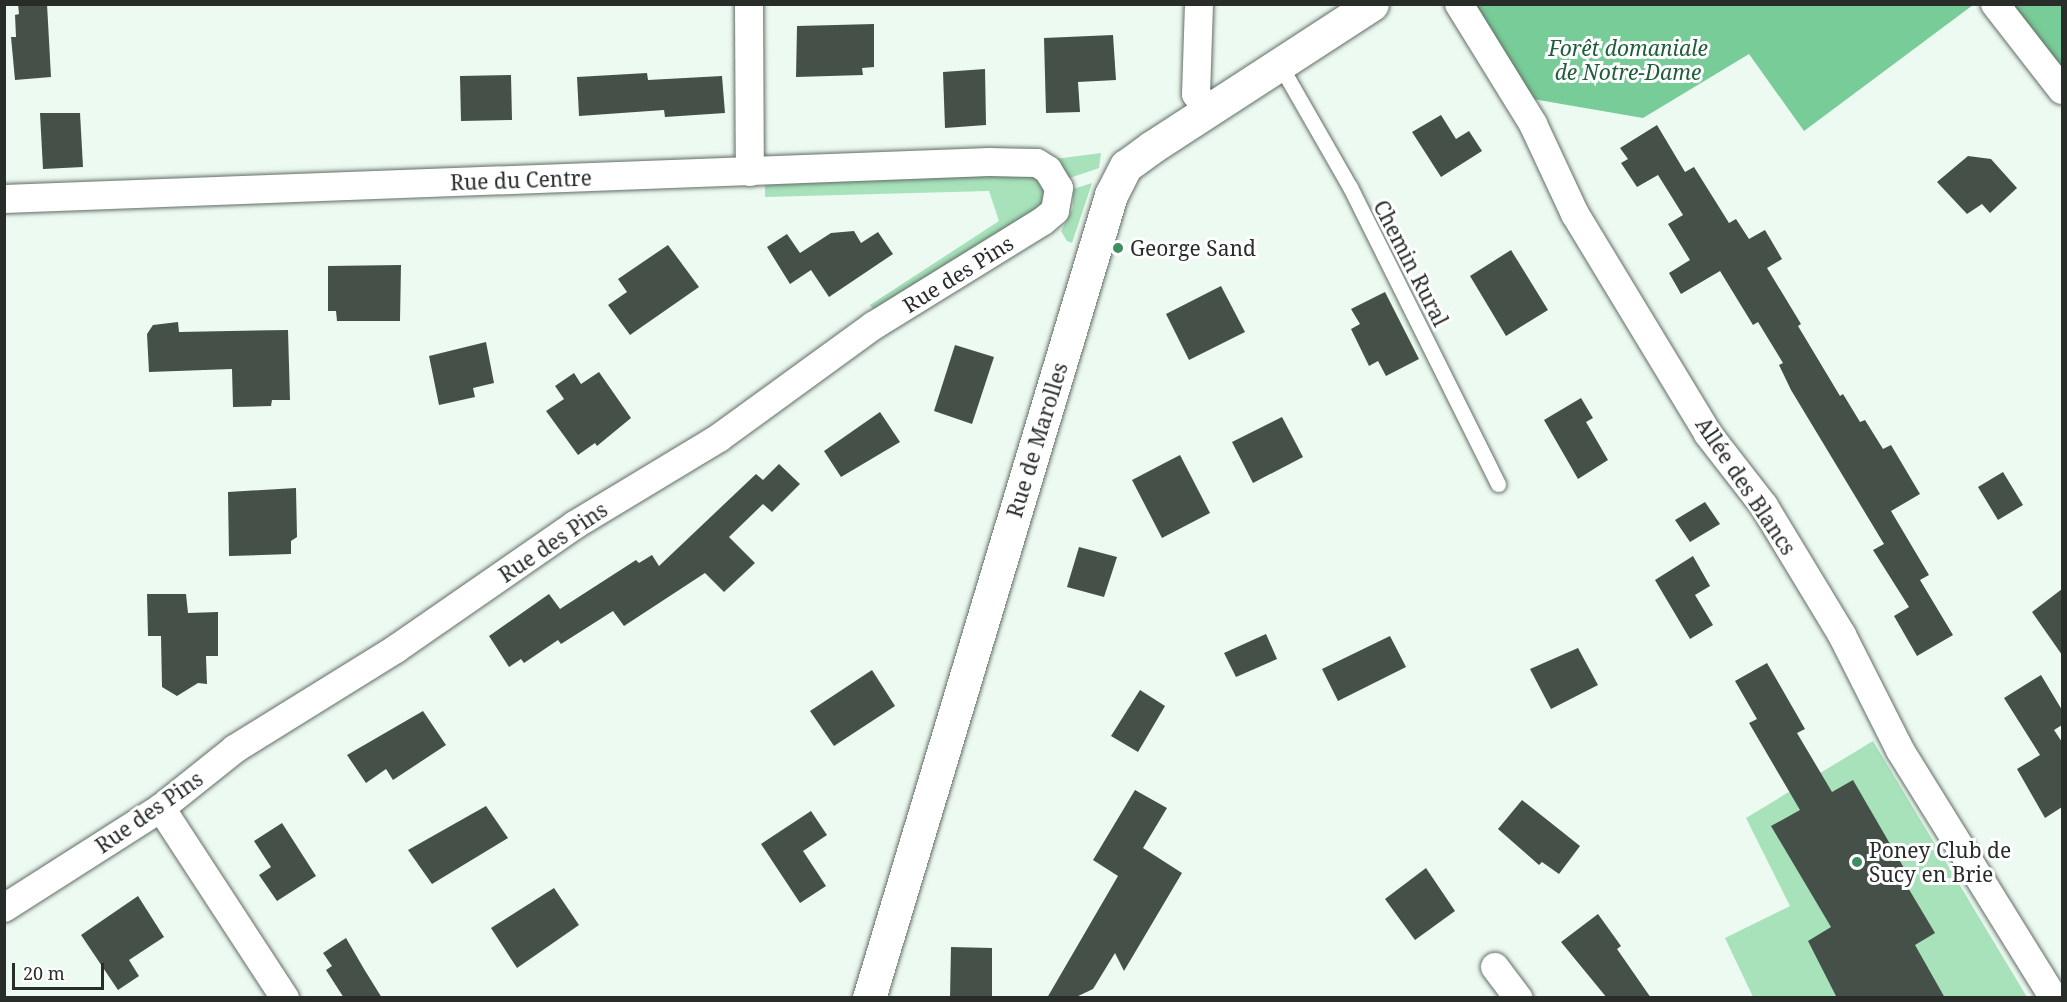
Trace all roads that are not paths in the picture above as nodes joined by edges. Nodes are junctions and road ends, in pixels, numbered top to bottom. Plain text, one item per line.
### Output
1 (749, 4) edge
2 (1199, 4) edge
3 (1372, 4) edge
4 (1459, 4) edge
5 (1995, 4) edge
6 (1280, 64) junction
7 (2062, 90) edge
8 (1209, 111) junction
9 (1037, 163) joint
10 (750, 172) junction
11 (4, 199) edge
12 (1498, 484) dead end
13 (161, 808) junction
14 (4, 908) edge
15 (1495, 968) dead end
16 (285, 998) edge
17 (869, 998) edge
18 (1518, 998) edge
19 (2054, 998) edge

1 - 10 street
2 - 8 street
3 - 6 street, Rue de Marolles
4 - 19 street, Allée des Blancs
5 - 7 street
6 - 8 street, Rue de Marolles
6 - 12 lane, Chemin Rural
8 - 17 street, Rue de Marolles
9 - 10 street, Rue du Centre
9 - 13 street, Rue des Pins
10 - 11 street, Rue du Centre
13 - 14 street, Rue des Pins
13 - 16 street
15 - 18 street

